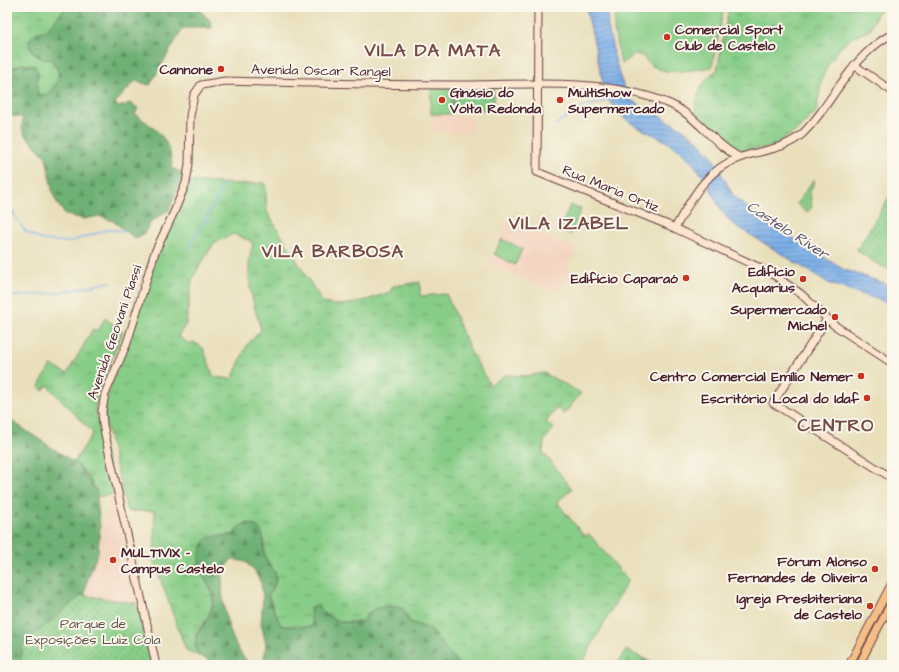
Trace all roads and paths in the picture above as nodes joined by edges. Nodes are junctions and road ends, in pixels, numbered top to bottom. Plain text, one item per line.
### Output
1 (538, 7) edge
2 (892, 34) edge
3 (854, 66) junction
4 (538, 84) junction
5 (892, 91) edge
6 (739, 157) junction
7 (188, 177) joint
8 (674, 228) junction
9 (827, 319) junction
10 (892, 363) edge
11 (892, 478) edge
12 (892, 583) edge
13 (892, 602) edge
14 (156, 665) edge
15 (849, 665) edge
16 (859, 665) edge

1 - 4 main road
2 - 3 main road
3 - 5 main road
3 - 6 main road
4 - 6 main road, Avenida Oscar Rangel
4 - 7 main road, Avenida Oscar Rangel
4 - 8 main road, Rua Maria Ortiz
6 - 8 main road
7 - 14 main road, Avenida Geovani Piassi
8 - 9 main road, Rua Maria Ortiz
9 - 10 main road, Rua Maria Ortiz
9 - 11 main road
12 - 15 main road
13 - 16 main road

